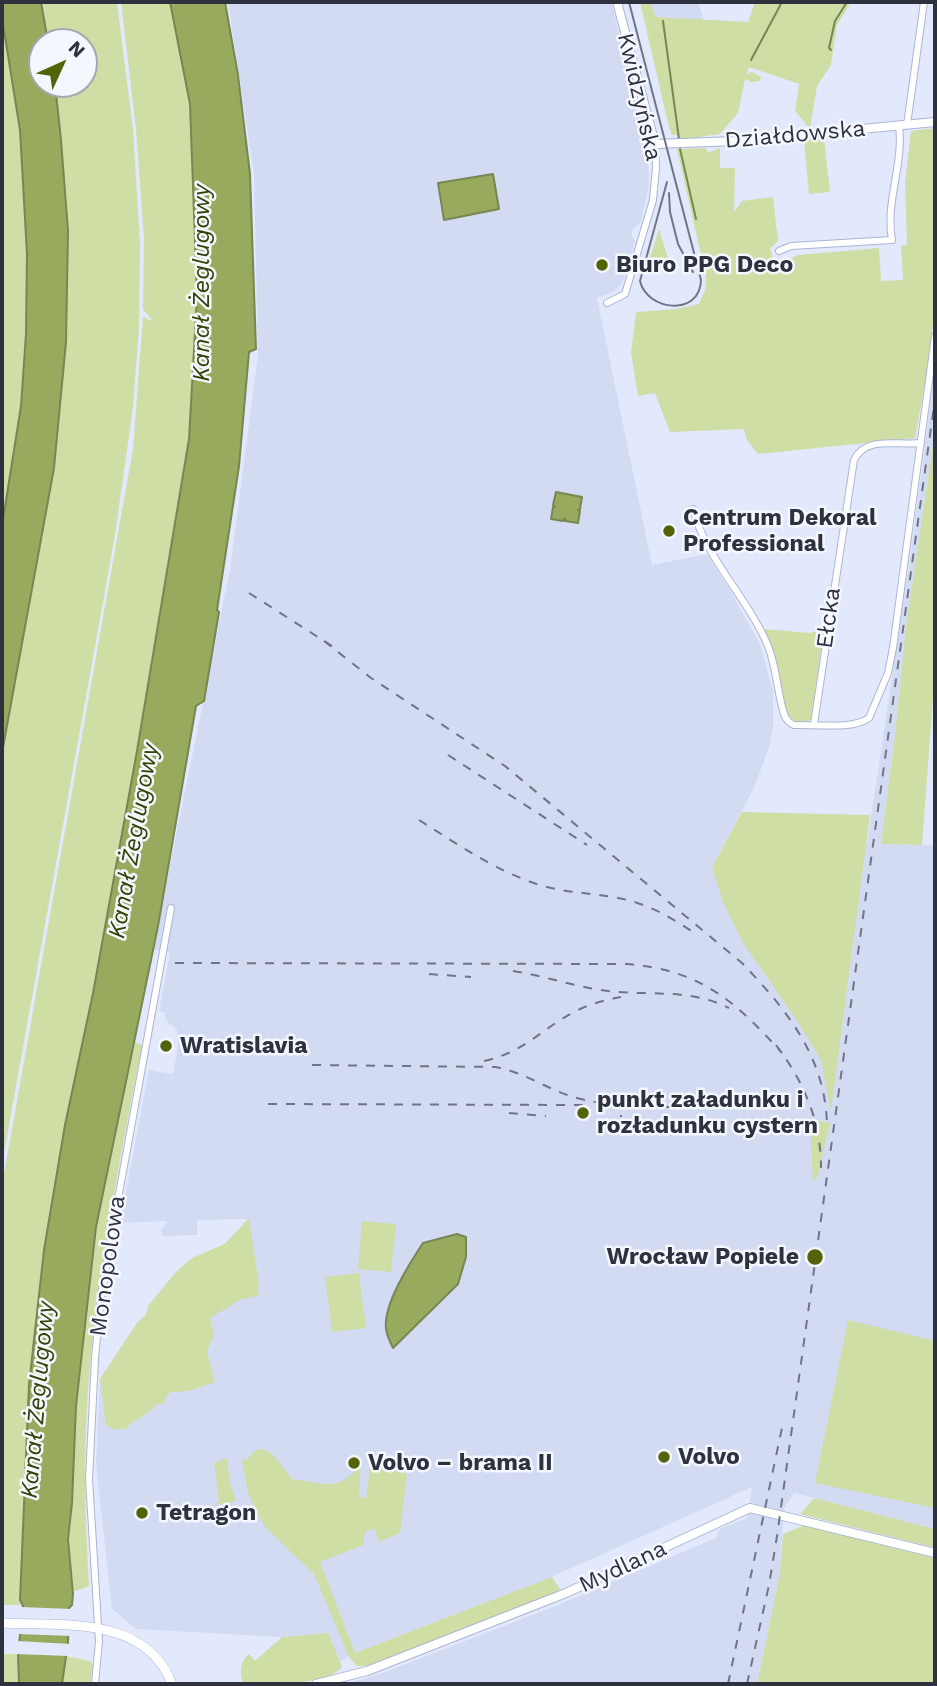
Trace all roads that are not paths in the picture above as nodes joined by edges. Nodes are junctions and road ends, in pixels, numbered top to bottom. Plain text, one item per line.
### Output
1 (617, 2) edge
2 (924, 2) edge
3 (935, 122) edge
4 (903, 125) junction
5 (655, 144) junction
6 (779, 251) dead end
7 (607, 303) dead end
8 (935, 337) edge
9 (921, 443) junction
10 (693, 509) dead end
11 (814, 724) junction
12 (171, 908) dead end
13 (935, 1553) edge
14 (2, 1623) edge
15 (98, 1628) junction
16 (95, 1684) edge
17 (172, 1684) edge
18 (316, 1684) edge

1 - 5 street, Kwidzyńska
2 - 4 street
3 - 4 street, Działdowska
4 - 5 street, Działdowska
4 - 6 street
5 - 7 street, Kwidzyńska
8 - 9 street
9 - 11 street
9 - 11 street, Ełcka
10 - 11 street
12 - 15 street, Monopolowa
13 - 18 street, Mydlana
14 - 15 main road
15 - 16 street, Monopolowa
15 - 17 main road

